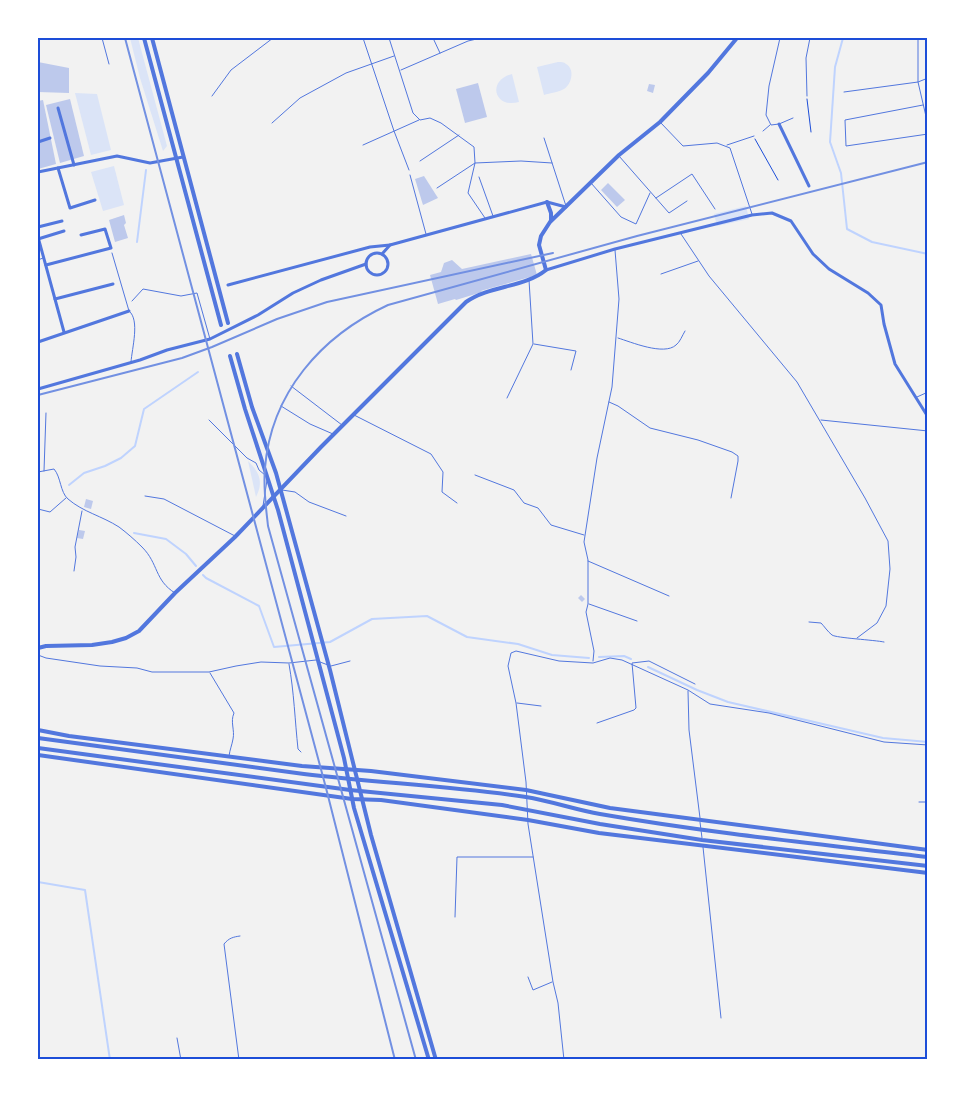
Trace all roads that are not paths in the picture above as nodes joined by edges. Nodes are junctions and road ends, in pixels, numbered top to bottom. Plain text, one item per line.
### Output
1 (102, 38) edge
2 (144, 38) edge
3 (152, 38) edge
4 (273, 38) edge
5 (363, 38) edge
6 (389, 38) edge
7 (433, 38) edge
8 (482, 38) edge
9 (737, 38) edge
10 (780, 38) edge
11 (810, 38) edge
12 (918, 38) edge
13 (440, 54) junction
14 (395, 56) junction
15 (109, 64) dead end
16 (372, 64) junction
17 (400, 70) junction
18 (928, 78) edge
19 (918, 82) junction
20 (844, 92) dead end
21 (212, 96) dead end
22 (807, 96) road end
23 (923, 106) junction
24 (58, 108) dead end
25 (793, 118) dead end
26 (420, 120) junction
27 (660, 122) junction
28 (272, 123) dead end
29 (779, 124) junction
30 (771, 125) junction
31 (928, 125) edge
32 (394, 131) junction
33 (763, 131) dead end
34 (928, 134) edge
35 (460, 135) junction
36 (754, 136) road end
37 (50, 138) dead end
38 (544, 138) dead end
39 (38, 142) edge
40 (363, 145) dead end
41 (726, 146) junction
42 (618, 155) junction
43 (183, 157) junction
44 (176, 158) junction
45 (420, 161) dead end
46 (475, 163) junction
47 (552, 163) junction
48 (74, 165) junction
49 (58, 168) junction
50 (409, 170) dead end
51 (38, 172) edge
52 (410, 175) dead end
53 (479, 177) dead end
54 (591, 183) junction
55 (809, 186) dead end
56 (437, 188) dead end
57 (650, 193) junction
58 (655, 199) junction
59 (95, 200) dead end
60 (687, 201) dead end
61 (547, 202) junction
62 (566, 207) junction
63 (715, 209) dead end
64 (752, 215) junction
65 (493, 216) junction
66 (485, 219) junction
67 (62, 222) dead end
68 (550, 222) junction
69 (38, 227) edge
70 (64, 231) dead end
71 (681, 233) junction
72 (427, 235) junction
73 (81, 236) dead end
74 (38, 238) edge
75 (390, 244) junction
76 (615, 250) junction
77 (112, 253) dead end
78 (382, 254) junction
79 (44, 258) junction
80 (38, 260) edge
81 (699, 261) junction
82 (366, 264) junction
83 (46, 265) junction
84 (546, 270) junction
85 (660, 274) dead end
86 (529, 279) junction
87 (112, 284) dead end
88 (228, 285) dead end
89 (55, 299) junction
90 (132, 301) dead end
91 (129, 311) junction
92 (228, 323) dead end
93 (222, 325) dead end
94 (685, 331) dead end
95 (64, 332) junction
96 (617, 337) junction
97 (210, 339) junction
98 (38, 342) edge
99 (533, 344) junction
100 (237, 354) dead end
101 (230, 356) dead end
102 (130, 363) junction
103 (571, 370) dead end
104 (291, 386) dead end
105 (38, 388) edge
106 (928, 392) edge
107 (916, 397) junction
108 (507, 398) dead end
109 (608, 402) junction
110 (281, 406) dead end
111 (46, 413) dead end
112 (353, 415) junction
113 (928, 416) edge
114 (209, 420) dead end
115 (820, 420) junction
116 (342, 426) junction
117 (928, 431) edge
118 (334, 434) junction
119 (38, 472) edge
120 (44, 472) junction
121 (475, 475) dead end
122 (267, 476) junction
123 (280, 489) junction
124 (145, 496) dead end
125 (274, 497) junction
126 (66, 498) junction
127 (731, 498) dead end
128 (457, 503) dead end
129 (263, 508) junction
130 (38, 509) edge
131 (82, 510) junction
132 (346, 516) dead end
133 (585, 535) junction
134 (236, 536) junction
135 (588, 560) junction
136 (74, 571) dead end
137 (175, 593) junction
138 (669, 596) dead end
139 (588, 604) junction
140 (637, 621) dead end
141 (809, 622) dead end
142 (857, 638) junction
143 (884, 642) dead end
144 (39, 647) edge
145 (38, 655) edge
146 (350, 661) dead end
147 (289, 663) junction
148 (593, 663) junction
149 (632, 663) junction
150 (209, 672) junction
151 (695, 684) dead end
152 (688, 690) junction
153 (516, 703) junction
154 (541, 706) dead end
155 (597, 723) dead end
156 (38, 730) edge
157 (69, 736) junction
158 (38, 738) edge
159 (67, 742) junction
160 (928, 745) edge
161 (38, 748) edge
162 (301, 752) dead end
163 (38, 755) edge
164 (229, 757) junction
165 (302, 766) junction
166 (347, 770) junction
167 (355, 771) junction
168 (304, 774) junction
169 (348, 779) junction
170 (357, 779) junction
171 (307, 785) junction
172 (350, 790) junction
173 (526, 790) junction
174 (360, 792) junction
175 (309, 793) junction
176 (527, 798) junction
177 (352, 800) junction
178 (362, 801) junction
179 (919, 802) dead end
180 (928, 802) edge
181 (528, 809) junction
182 (700, 819) junction
183 (528, 820) junction
184 (701, 830) junction
185 (702, 840) junction
186 (703, 846) junction
187 (928, 850) edge
188 (534, 857) junction
189 (928, 857) edge
190 (928, 866) edge
191 (928, 873) edge
192 (455, 917) dead end
193 (240, 936) dead end
194 (528, 977) dead end
195 (553, 982) junction
196 (721, 1018) dead end
197 (177, 1038) dead end
198 (181, 1060) edge
199 (239, 1060) edge
200 (428, 1060) edge
201 (436, 1060) edge
202 (564, 1060) edge

1 - 15 lane
2 - 44 street
3 - 43 street
4 - 21 lane
5 - 16 lane
6 - 14 lane
7 - 13 lane
8 - 13 lane
9 - 27 street
10 - 30 lane
11 - 22 lane
12 - 19 lane
13 - 17 lane
14 - 16 lane
14 - 17 lane
16 - 28 lane
16 - 32 lane
17 - 26 lane
18 - 19 lane
19 - 20 lane
19 - 23 lane
23 - 31 lane
23 - 34 lane
24 - 48 street
25 - 29 lane
26 - 32 lane
26 - 35 lane
27 - 41 lane
27 - 42 street
29 - 30 lane
29 - 55 street
30 - 33 lane
32 - 40 lane
32 - 50 lane
35 - 45 lane
35 - 46 lane
36 - 41 lane
37 - 39 street
38 - 47 lane
41 - 64 lane
42 - 54 street
42 - 57 lane
43 - 44 street
43 - 92 street
44 - 48 street
44 - 93 street
46 - 47 lane
46 - 56 lane
46 - 66 lane
47 - 62 lane
48 - 49 street
49 - 51 street
49 - 59 street
52 - 72 lane
53 - 65 lane
54 - 57 lane
54 - 62 street
57 - 58 lane
58 - 60 lane
58 - 63 lane
61 - 62 street
61 - 65 street
61 - 68 street
62 - 68 street
64 - 71 street
64 - 107 street
65 - 66 street
66 - 72 street
67 - 69 street
68 - 84 street
70 - 74 street
71 - 76 street
71 - 81 lane
72 - 75 street
73 - 83 street
74 - 79 street
75 - 78 street
75 - 88 street
76 - 84 street
76 - 96 lane
77 - 91 lane
78 - 82 street
78 - 82 street
79 - 80 lane
79 - 83 street
81 - 85 lane
81 - 115 lane
82 - 97 street
83 - 89 street
84 - 86 street
86 - 99 lane
86 - 112 street
87 - 89 street
89 - 95 street
90 - 97 lane
91 - 95 street
91 - 102 lane
94 - 96 lane
95 - 98 street
96 - 109 lane
97 - 102 street
99 - 103 lane
99 - 108 lane
100 - 123 street
101 - 122 street
102 - 105 street
104 - 116 lane
106 - 107 lane
107 - 113 street
109 - 127 lane
109 - 133 lane
110 - 118 lane
111 - 120 lane
112 - 116 street
112 - 128 lane
114 - 122 lane
115 - 117 lane
115 - 142 lane
116 - 118 street
118 - 123 street
119 - 120 lane
120 - 126 lane
121 - 133 lane
122 - 125 street
122 - 129 lane
123 - 125 street
123 - 132 lane
123 - 167 street
124 - 134 lane
125 - 129 street
125 - 166 street
126 - 130 lane
126 - 131 lane
129 - 134 street
131 - 136 lane
131 - 137 lane
133 - 135 lane
134 - 137 street
135 - 138 lane
135 - 139 lane
137 - 144 street
139 - 140 lane
139 - 148 lane
141 - 142 lane
142 - 143 lane
145 - 150 lane
146 - 147 lane
147 - 150 lane
147 - 162 lane
148 - 149 lane
148 - 153 lane
149 - 151 lane
149 - 152 lane
149 - 155 lane
150 - 164 lane
152 - 160 lane
152 - 182 lane
153 - 154 lane
153 - 173 lane
156 - 157 street
157 - 159 street
157 - 164 street
158 - 159 street
159 - 168 street
161 - 171 street
163 - 175 street
164 - 165 street
165 - 166 street
165 - 168 street
166 - 167 street
166 - 169 street
167 - 170 street
167 - 173 street
168 - 169 street
169 - 170 street
169 - 172 street
170 - 174 street
170 - 176 street
171 - 172 street
171 - 175 street
172 - 174 street
172 - 177 street
173 - 176 lane
173 - 182 street
174 - 178 street
174 - 181 street
175 - 177 street
176 - 181 lane
176 - 184 street
177 - 178 street
177 - 200 street
178 - 183 street
178 - 201 street
179 - 180 lane
181 - 183 lane
181 - 185 street
182 - 184 lane
182 - 187 street
183 - 186 street
183 - 188 lane
184 - 185 lane
184 - 189 street
185 - 186 lane
185 - 190 street
186 - 191 street
186 - 196 lane
188 - 192 lane
188 - 195 lane
193 - 199 lane
194 - 195 lane
195 - 202 lane
197 - 198 lane

